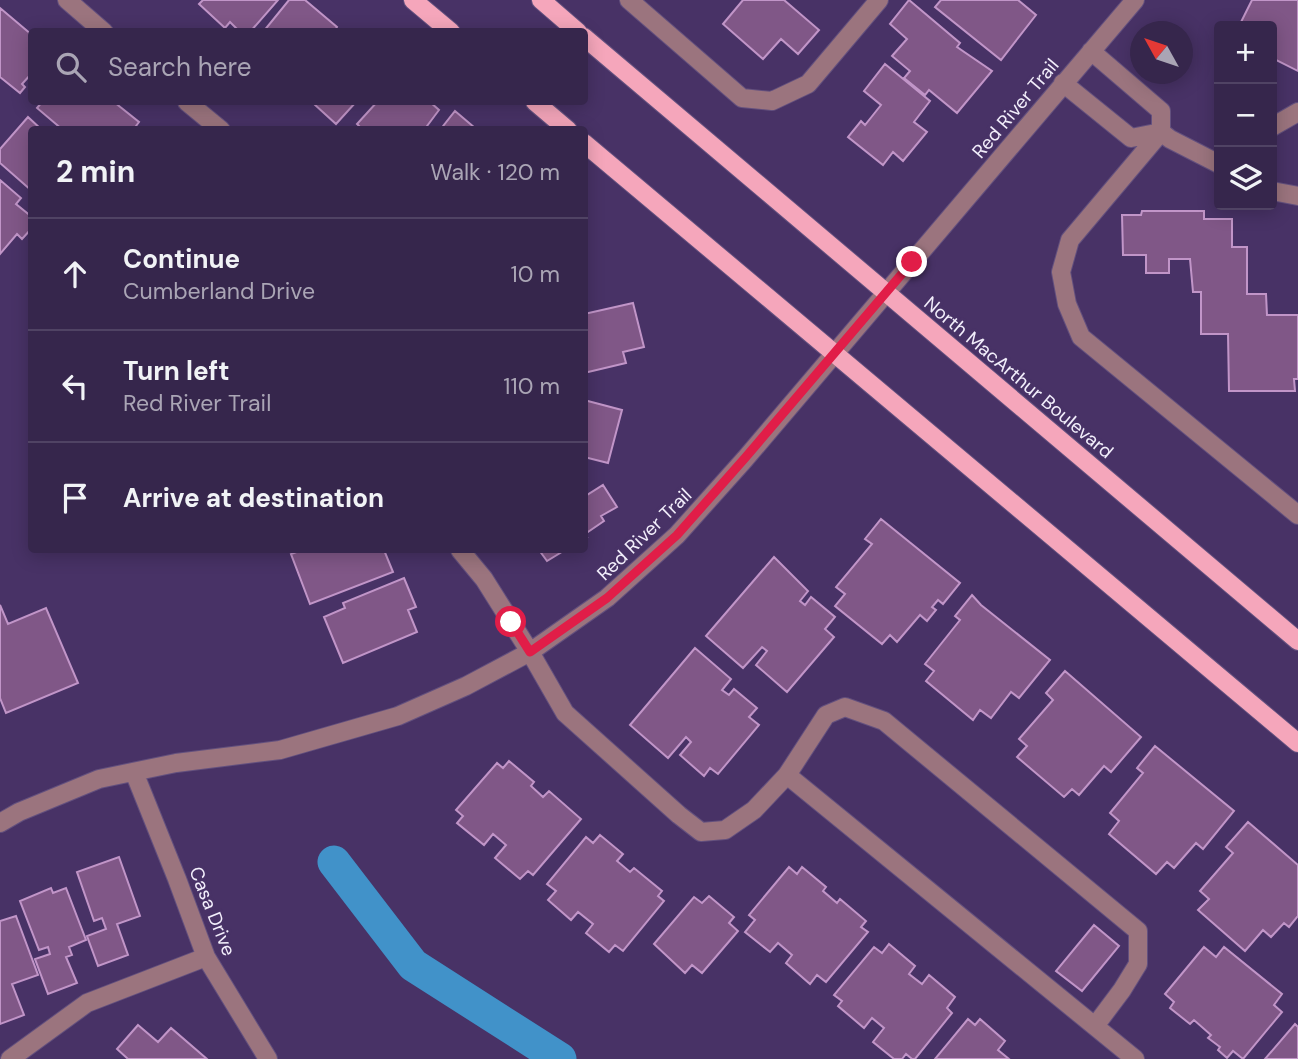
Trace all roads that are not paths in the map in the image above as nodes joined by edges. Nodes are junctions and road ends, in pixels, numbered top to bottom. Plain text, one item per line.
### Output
1 (67, 0) edge
2 (413, 0) edge
3 (541, 0) edge
4 (879, 0) edge
5 (1135, 0) edge
6 (632, 1) edge
7 (99, 28) edge
8 (446, 28) edge
9 (573, 28) edge
10 (588, 40) edge
11 (1091, 51) junction
12 (1063, 83) junction
13 (191, 105) edge
14 (539, 105) edge
15 (1298, 112) edge
16 (1277, 124) edge
17 (216, 126) edge
18 (563, 126) edge
19 (1161, 132) junction
20 (588, 146) edge
21 (1214, 161) edge
22 (1277, 192) edge
23 (1298, 195) edge
24 (886, 292) junction
25 (835, 353) junction
26 (1298, 515) edge
27 (462, 553) edge
28 (1298, 641) edge
29 (530, 652) junction
30 (1298, 743) edge
31 (134, 772) junction
32 (788, 775) junction
33 (0, 823) edge
34 (206, 957) junction
35 (1095, 1026) junction
36 (10, 1059) edge
37 (268, 1059) edge
38 (1135, 1059) edge

1 - 7 street
2 - 8 main road
3 - 9 main road
4 - 6 street
5 - 11 street, Red River Trail
10 - 24 main road, North MacArthur Boulevard
11 - 12 street, Red River Trail
11 - 19 street
12 - 19 street
12 - 24 street, Red River Trail
13 - 17 street
14 - 18 main road
15 - 16 street
19 - 21 street
19 - 26 street
20 - 25 main road
22 - 23 street
24 - 25 street, Red River Trail
24 - 28 main road, North MacArthur Boulevard
25 - 29 street, Red River Trail
25 - 30 main road
27 - 29 street
29 - 31 street, Red River Trail
29 - 32 street
31 - 33 street, Red River Trail
31 - 34 street, Casa Drive
32 - 35 street
32 - 35 street
34 - 36 street
34 - 37 street, Casa Drive
35 - 38 street

